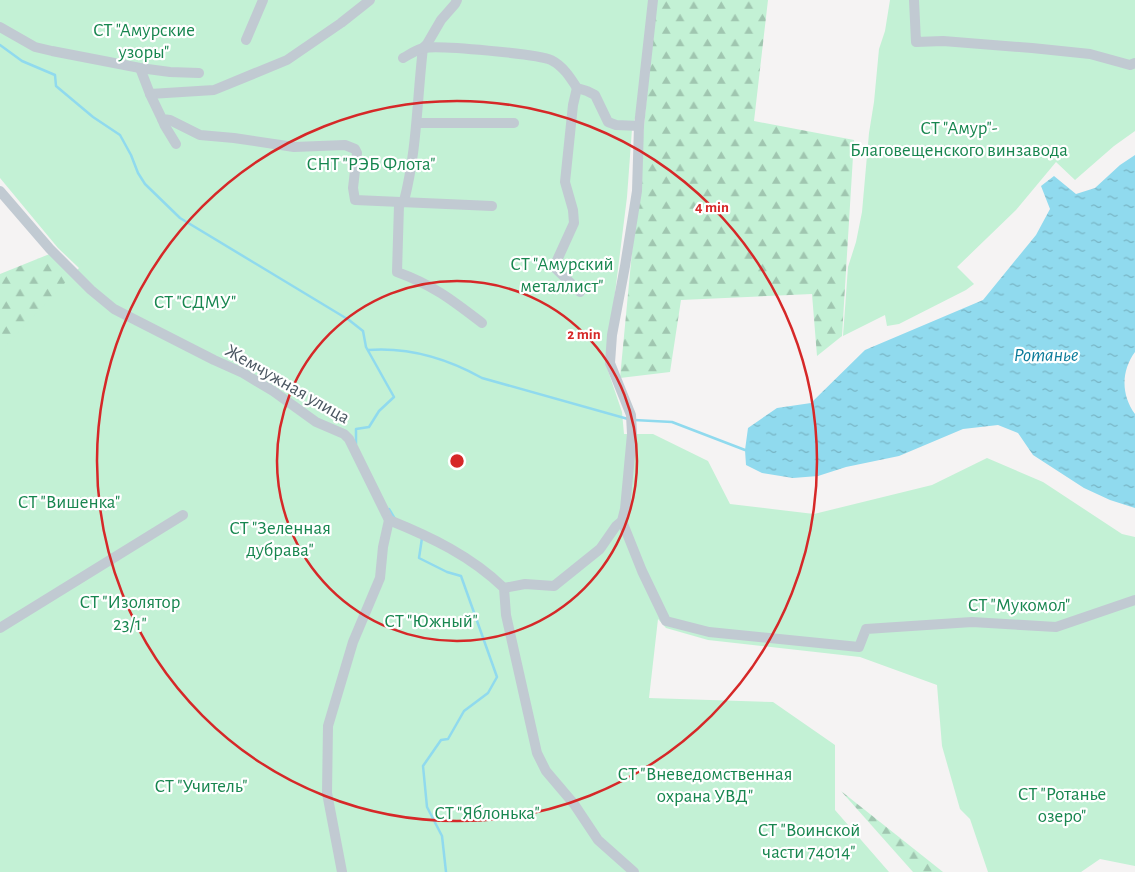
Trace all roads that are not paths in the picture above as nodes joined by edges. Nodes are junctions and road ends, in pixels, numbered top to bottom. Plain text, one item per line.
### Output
1 (263, 0) edge
2 (370, 0) edge
3 (456, 0) edge
4 (653, 0) edge
5 (914, 0) edge
6 (0, 28) edge
7 (246, 40) dead end
8 (423, 48) junction
9 (403, 58) dead end
10 (1135, 63) edge
11 (140, 68) junction
12 (199, 73) dead end
13 (577, 88) junction
14 (150, 94) junction
15 (162, 119) junction
16 (418, 123) junction
17 (514, 124) dead end
18 (638, 126) junction
19 (176, 144) dead end
20 (0, 191) edge
21 (404, 201) junction
22 (492, 206) dead end
23 (580, 292) dead end
24 (482, 323) dead end
25 (183, 515) dead end
26 (389, 520) junction
27 (622, 521) junction
28 (504, 588) junction
29 (1135, 600) edge
30 (0, 628) edge
31 (342, 872) edge
32 (634, 872) edge

1 - 7 street
2 - 14 street
3 - 8 street
4 - 18 street
5 - 10 street
6 - 11 street
8 - 9 street
8 - 13 street
8 - 16 street
11 - 12 street
11 - 14 street
13 - 18 street
13 - 23 street
14 - 15 street
15 - 19 street
15 - 21 street
16 - 17 street
16 - 21 street
18 - 27 street
20 - 26 street, Жемчужная улица
21 - 22 street
21 - 24 street
25 - 30 street
26 - 28 street
26 - 31 street
27 - 28 street
27 - 29 street
28 - 32 street

